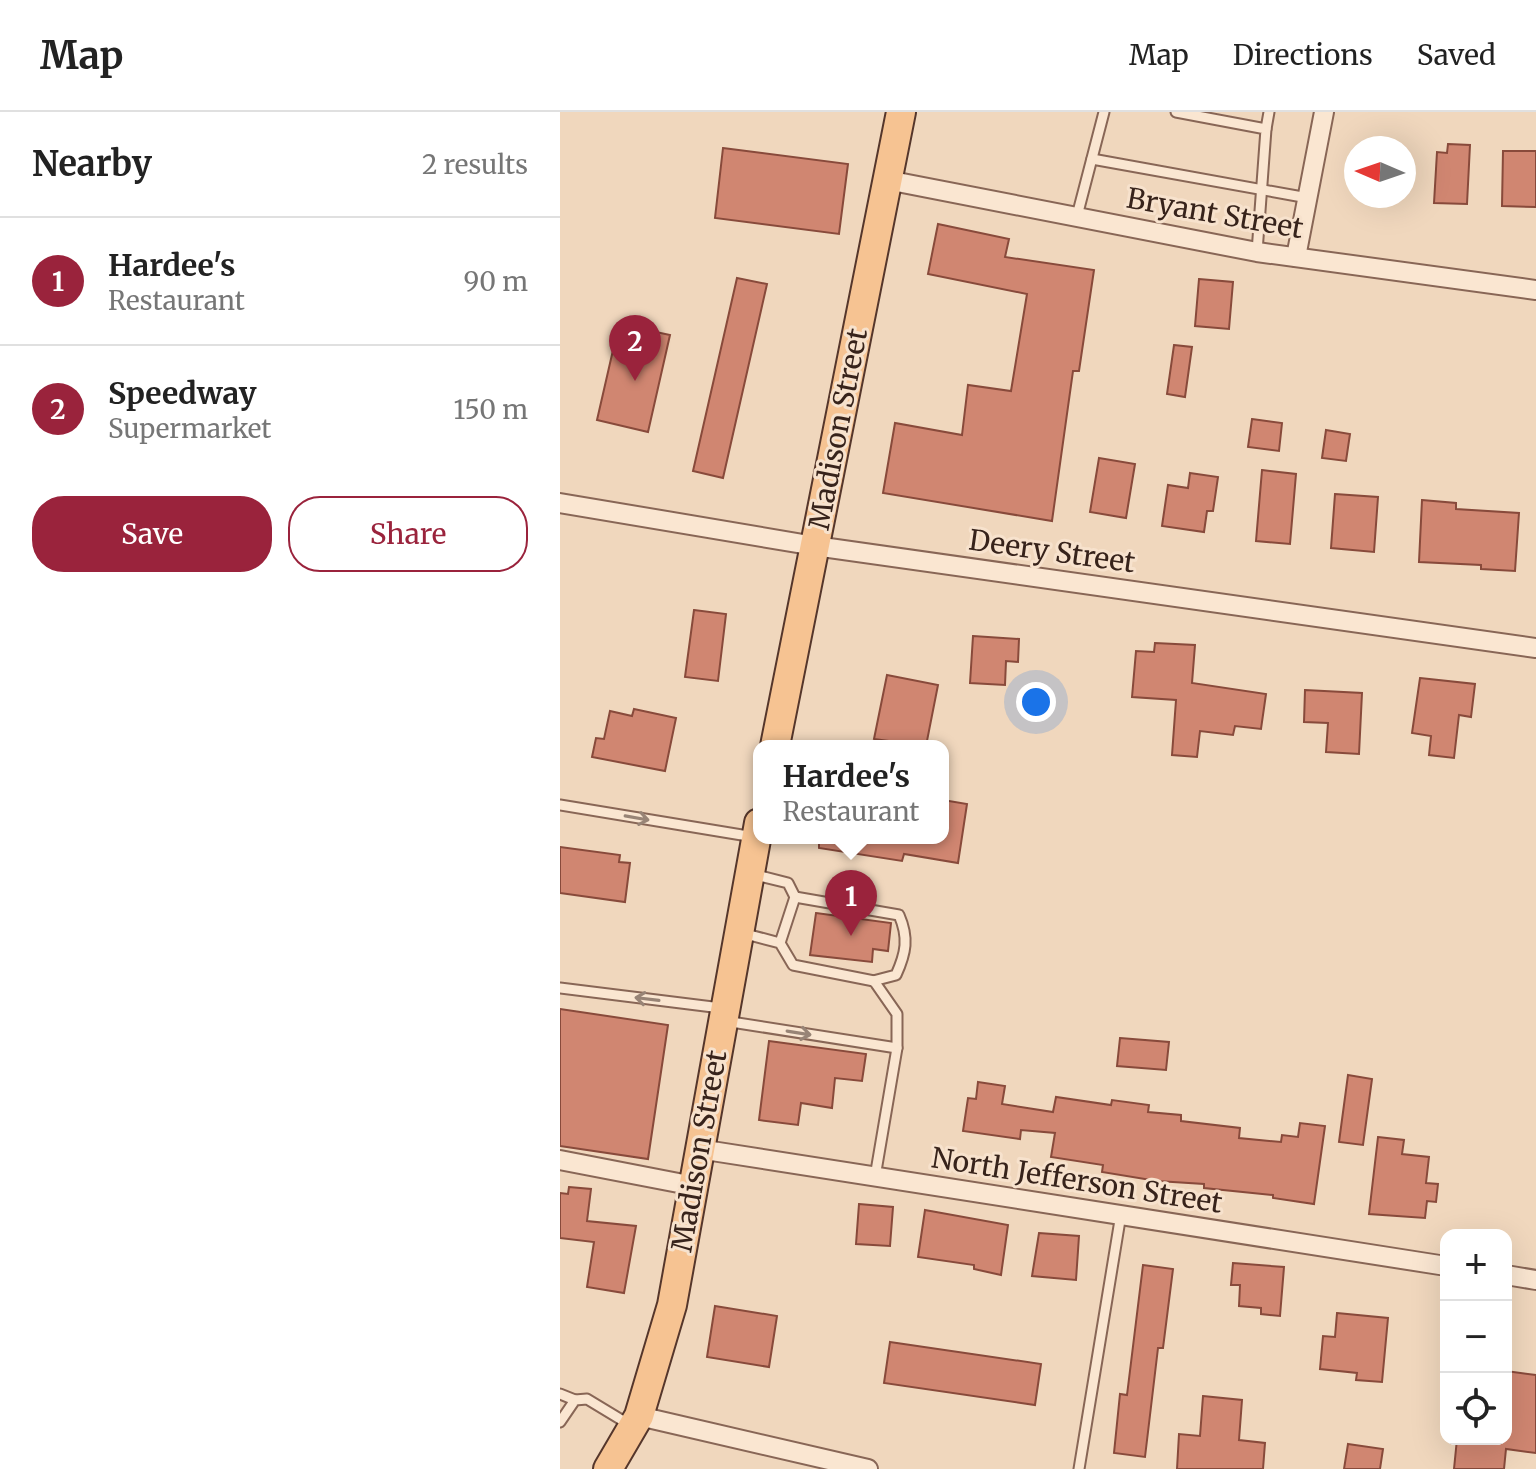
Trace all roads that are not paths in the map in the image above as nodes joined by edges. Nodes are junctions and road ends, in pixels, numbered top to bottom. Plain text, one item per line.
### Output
1 (901, 112) edge
2 (1104, 112) edge
3 (1176, 112) edge
4 (1269, 112) edge
5 (1324, 112) edge
6 (1266, 129) junction
7 (1092, 159) junction
8 (887, 180) junction
9 (1259, 189) junction
10 (1308, 198) junction
11 (1077, 216) junction
12 (1257, 252) junction
13 (1296, 257) junction
14 (1536, 290) edge
15 (560, 503) edge
16 (815, 546) junction
17 (1536, 648) edge
18 (776, 740) edge
19 (560, 805) edge
20 (753, 829) edge
21 (755, 844) edge
22 (749, 873) junction
23 (795, 897) junction
24 (738, 932) junction
25 (780, 943) junction
26 (873, 981) junction
27 (560, 988) edge
28 (723, 1015) junction
29 (897, 1048) junction
30 (699, 1149) junction
31 (560, 1160) edge
32 (875, 1177) junction
33 (694, 1186) junction
34 (1121, 1214) junction
35 (1440, 1265) edge
36 (1512, 1276) edge
37 (1536, 1280) edge
38 (560, 1394) edge
39 (575, 1400) junction
40 (636, 1421) junction
41 (560, 1422) edge
42 (608, 1469) edge
43 (868, 1469) edge
44 (1079, 1469) edge

1 - 8 main road, Madison Street
2 - 7 lane
3 - 6 lane
4 - 6 lane
5 - 10 street
6 - 9 lane
7 - 9 lane
7 - 11 lane
8 - 11 street, Bryant Street
8 - 16 main road, Madison Street
9 - 10 lane
9 - 12 lane
10 - 13 street
11 - 12 street, Bryant Street
12 - 13 street, Bryant Street
13 - 14 street, Bryant Street
15 - 16 street, Deery Street
16 - 17 street, Deery Street
16 - 18 main road, Madison Street
19 -> 20 lane
21 - 22 main road, Madison Street
22 - 23 lane
22 - 24 main road, Madison Street
23 - 25 lane
23 - 26 lane
24 - 25 lane
24 - 28 main road, Madison Street
25 - 26 lane
26 - 29 lane
28 -> 27 lane
28 -> 29 lane
28 - 30 main road, Madison Street
29 - 32 lane
30 - 32 street, North Jefferson Street
30 - 33 main road, Madison Street
31 - 33 street
32 - 34 street, North Jefferson Street
33 - 40 main road, Madison Street
34 - 35 street, North Jefferson Street
34 - 44 lane
36 - 37 street
38 - 39 lane
39 - 40 lane
39 - 41 lane
40 - 42 main road, Madison Street
40 - 43 street

